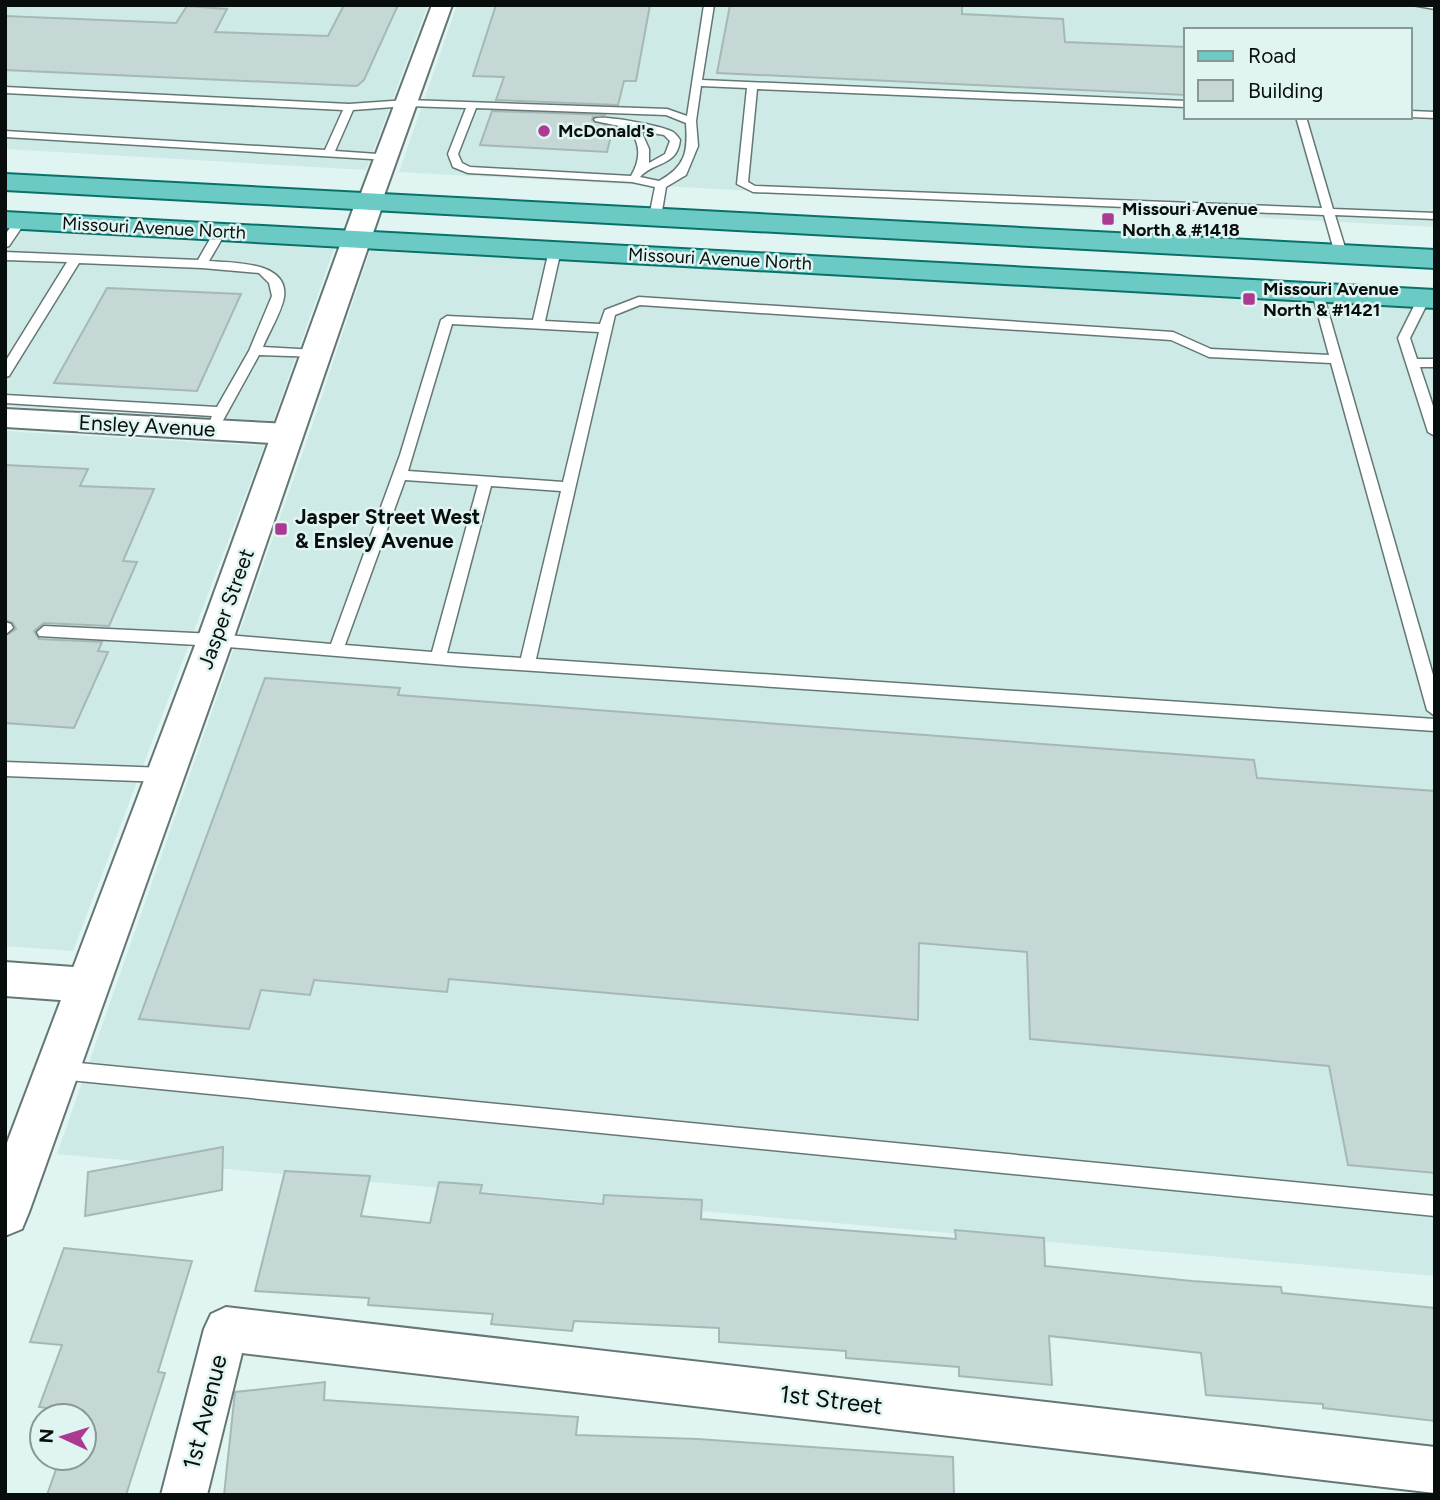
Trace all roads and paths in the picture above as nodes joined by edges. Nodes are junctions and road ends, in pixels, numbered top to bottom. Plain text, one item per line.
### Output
1 (442, 5) edge
2 (709, 5) edge
3 (1417, 5) edge
4 (1435, 6) edge
5 (696, 83) junction
6 (752, 86) junction
7 (5, 90) edge
8 (407, 103) junction
9 (1184, 104) edge
10 (472, 105) junction
11 (349, 107) junction
12 (1412, 114) edge
13 (1435, 115) edge
14 (1302, 119) edge
15 (691, 121) junction
16 (630, 123) junction
17 (5, 134) edge
18 (329, 152) junction
19 (388, 156) junction
20 (642, 169) junction
21 (632, 179) junction
22 (5, 182) edge
23 (661, 185) junction
24 (370, 201) junction
25 (1329, 211) junction
26 (1435, 216) edge
27 (655, 217) junction
28 (13, 220) edge
29 (220, 232) junction
30 (355, 240) junction
31 (5, 244) edge
32 (555, 250) junction
33 (1341, 254) junction
34 (5, 256) edge
35 (75, 259) junction
36 (1435, 259) edge
37 (202, 264) junction
38 (995, 274) junction
39 (1431, 291) edge
40 (1318, 293) junction
41 (539, 323) junction
42 (606, 328) junction
43 (255, 351) junction
44 (316, 354) junction
45 (1336, 359) junction
46 (1412, 363) junction
47 (1435, 363) edge
48 (5, 373) edge
49 (5, 399) edge
50 (5, 418) edge
51 (217, 421) junction
52 (1435, 432) edge
53 (289, 434) junction
54 (399, 475) junction
55 (486, 481) junction
56 (568, 487) junction
57 (44, 632) dead end
58 (215, 640) junction
59 (336, 650) junction
60 (438, 658) junction
61 (527, 664) junction
62 (1435, 710) edge
63 (1435, 725) edge
64 (5, 769) edge
65 (165, 775) junction
66 (5, 979) edge
67 (88, 985) junction
68 (57, 1070) junction
69 (1435, 1206) edge
70 (5, 1212) edge
71 (226, 1329) joint
72 (1435, 1470) edge
73 (184, 1495) edge

1 - 8 street, Jasper Street
2 - 5 lane
3 - 4 lane
5 - 6 lane
5 - 15 lane
6 - 9 lane
6 - 25 lane
7 - 11 lane
8 - 10 lane
8 - 11 lane
8 - 19 street, Jasper Street
10 - 15 lane
10 - 16 lane
10 - 21 lane
11 - 18 lane
12 - 13 lane
14 - 25 lane
15 - 23 lane
16 - 20 lane
16 - 20 lane
17 - 18 lane
18 - 19 lane
19 - 24 street, Jasper Street
20 - 21 lane
21 - 23 lane
22 - 24 main road, Missouri Avenue North
23 - 27 lane
24 - 27 main road, Missouri Avenue North
24 - 30 street, Jasper Street
25 - 26 lane
25 - 33 lane
27 - 33 main road, Missouri Avenue North
28 - 29 main road, Missouri Avenue North
28 - 31 lane
29 - 30 main road, Missouri Avenue North
29 - 37 lane
30 - 32 main road, Missouri Avenue North
30 - 44 street, Jasper Street
32 - 38 main road, Missouri Avenue North
32 - 41 lane
33 - 36 main road, Missouri Avenue North
33 - 38 main road
34 - 35 lane
35 - 37 lane
35 - 48 lane
37 - 43 lane
38 - 40 main road, Missouri Avenue North
39 - 40 main road
39 - 46 lane
40 - 45 lane
41 - 42 lane
41 - 54 lane
42 - 45 lane
42 - 56 lane
43 - 44 lane
43 - 51 lane
44 - 53 street, Jasper Street
45 - 62 lane
46 - 47 lane
46 - 52 lane
49 - 51 lane
50 - 51 street, Ensley Avenue
51 - 53 street, Ensley Avenue
53 - 58 street, Jasper Street
54 - 55 lane
54 - 59 lane
55 - 56 lane
55 - 60 lane
56 - 61 lane
57 - 58 lane
58 - 59 lane
58 - 65 street, Jasper Street
59 - 60 lane
60 - 61 lane
61 - 63 lane
64 - 65 lane
65 - 67 street, Jasper Street
66 - 67 street
67 - 68 street, Jasper Street
68 - 69 lane
68 - 70 street, Jasper Street
71 - 72 street, 1st Street
71 - 73 street, 1st Avenue

